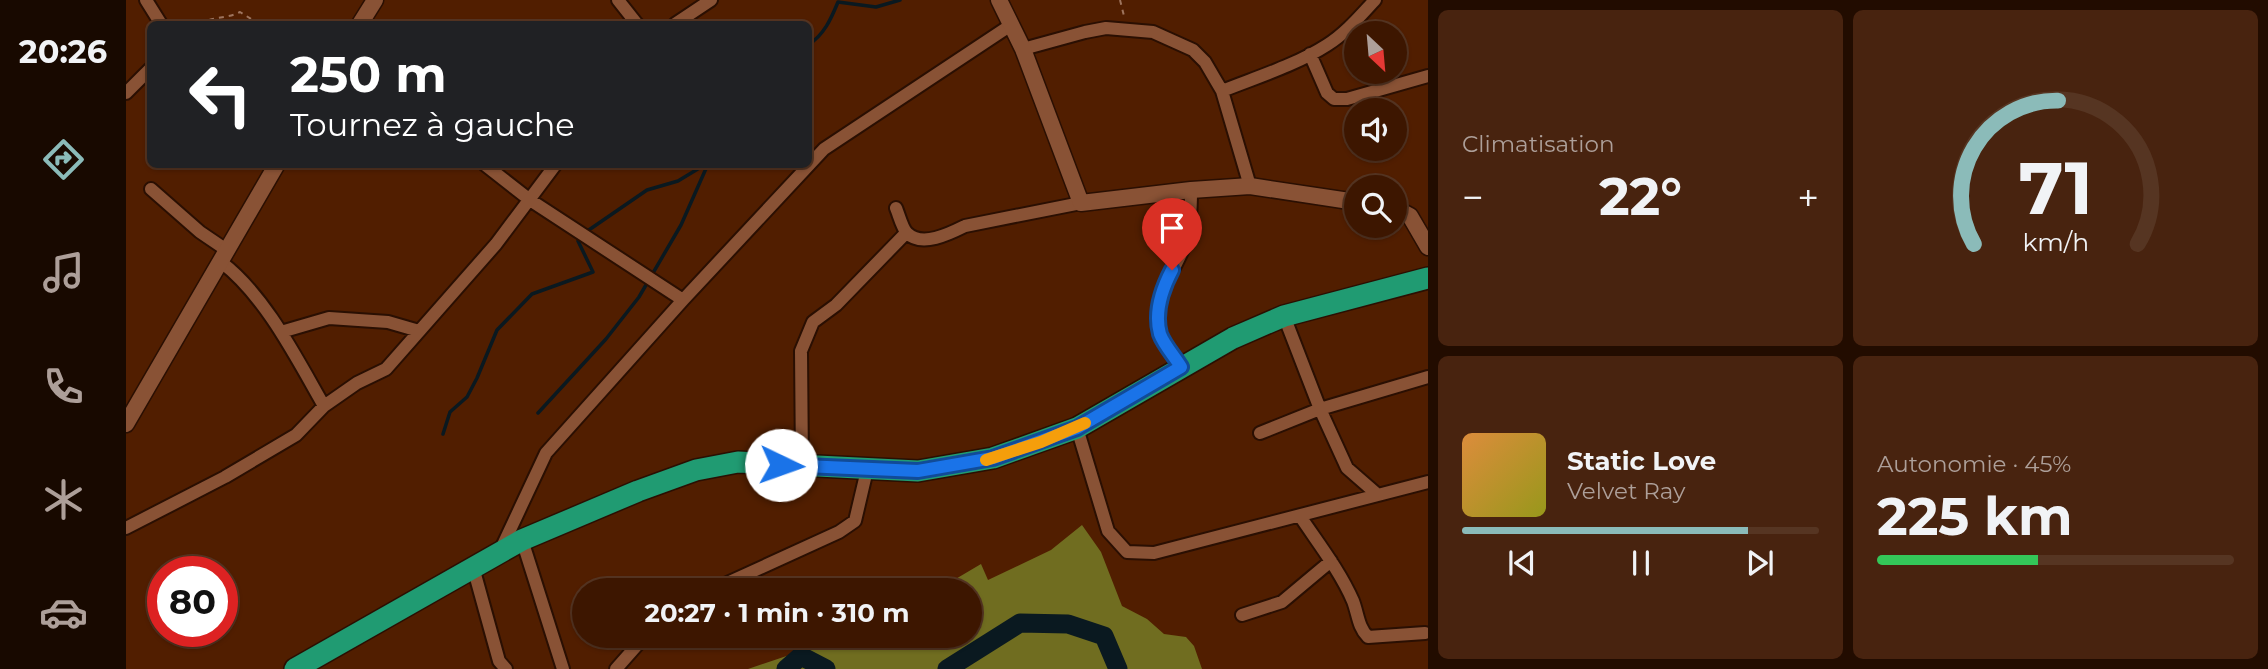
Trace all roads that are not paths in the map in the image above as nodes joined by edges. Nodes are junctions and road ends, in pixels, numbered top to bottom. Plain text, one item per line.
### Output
1 (146, 0) edge
2 (375, 0) edge
3 (618, 0) edge
4 (711, 0) edge
5 (1375, 0) edge
6 (1005, 13) edge
7 (159, 21) edge
8 (362, 21) edge
9 (635, 21) edge
10 (680, 21) edge
11 (1023, 49) junction
12 (1310, 54) junction
13 (147, 72) edge
14 (1428, 76) edge
15 (1222, 91) junction
16 (126, 93) edge
17 (812, 162) edge
18 (275, 168) edge
19 (489, 168) edge
20 (553, 168) edge
21 (806, 168) edge
22 (1250, 186) junction
23 (151, 189) dead end
24 (1191, 190) junction
25 (530, 200) junction
26 (1344, 200) edge
27 (1081, 203) junction
28 (896, 208) dead end
29 (1407, 214) edge
30 (906, 233) junction
31 (1428, 245) edge
32 (225, 256) junction
33 (1428, 278) edge
34 (684, 300) junction
35 (1284, 316) junction
36 (419, 331) junction
37 (281, 332) junction
38 (1181, 367) junction
39 (1428, 377) edge
40 (324, 406) junction
41 (1320, 409) junction
42 (126, 424) edge
43 (1077, 428) junction
44 (1260, 433) dead end
45 (802, 466) junction
46 (866, 470) junction
47 (1428, 482) edge
48 (1378, 495) junction
49 (1300, 516) junction
50 (126, 528) edge
51 (522, 540) junction
52 (499, 553) junction
53 (1331, 561) junction
54 (473, 567) junction
55 (738, 578) edge
56 (1242, 615) dead end
57 (1425, 633) dead end
58 (635, 648) edge
59 (295, 669) edge
60 (506, 669) edge
61 (563, 669) edge
62 (616, 669) edge

1 - 7 street
2 - 8 street
3 - 9 street
4 - 10 street
5 - 12 street
6 - 11 street
6 - 17 street
11 - 15 street
11 - 27 street
12 - 14 street
12 - 15 street
13 - 16 street
15 - 22 street
18 - 32 street
19 - 25 street
20 - 25 street
21 - 34 street
22 - 24 street
22 - 26 street
23 - 32 street
24 - 27 street
24 - 38 street
25 - 34 street
25 - 36 street
27 - 30 street
28 - 30 street
29 - 31 street
30 - 45 street
32 - 37 street
32 - 42 street
33 - 35 highway
34 - 52 street
35 - 38 highway
35 - 41 street
36 - 37 street
36 - 40 street
37 - 40 street
38 - 43 highway
39 - 41 street
40 - 50 street
41 - 44 street
41 - 48 street
43 - 46 highway
43 - 49 street
45 - 46 highway
45 - 51 highway
46 - 55 street
47 - 48 street
48 - 49 street
49 - 53 street
51 - 52 highway
51 - 61 street
52 - 54 highway
53 - 56 street
53 - 57 street
54 - 59 highway
54 - 60 street
58 - 62 street

